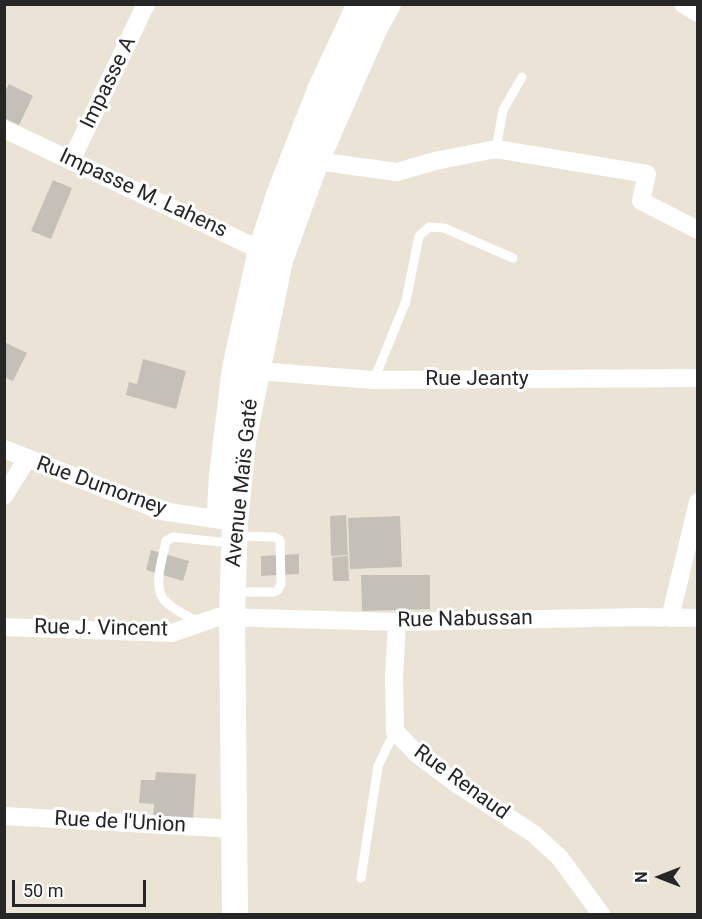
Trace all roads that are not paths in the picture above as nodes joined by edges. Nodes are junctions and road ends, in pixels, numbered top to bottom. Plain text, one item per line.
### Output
1 (146, 4) edge
2 (684, 5) edge
3 (367, 9) edge
4 (698, 13) edge
5 (522, 77) dead end
6 (4, 129) edge
7 (496, 149) junction
8 (316, 160) junction
9 (71, 161) junction
10 (698, 230) edge
11 (271, 255) junction
12 (513, 258) dead end
13 (256, 371) junction
14 (698, 378) edge
15 (374, 380) junction
16 (4, 449) edge
17 (27, 459) junction
18 (4, 496) edge
19 (698, 502) edge
20 (227, 530) junction
21 (221, 612) junction
22 (670, 618) junction
23 (698, 618) edge
24 (397, 622) junction
25 (4, 627) edge
26 (395, 731) junction
27 (4, 816) edge
28 (227, 828) junction
29 (361, 878) dead end
30 (220, 915) edge
31 (235, 915) edge
32 (601, 915) edge

1 - 9 street, Impasse A
2 - 4 street
3 - 8 main road, Avenue Maïs Gaté
3 - 11 main road, Avenue Maïs Gaté
5 - 7 lane
6 - 9 street, Impasse M. Lahens
7 - 8 street
7 - 10 street
8 - 11 main road, Avenue Maïs Gaté
9 - 11 street, Impasse M. Lahens
11 - 13 main road, Avenue Maïs Gaté
11 - 20 main road, Avenue Maïs Gaté
12 - 15 lane
13 - 15 street, Rue Jeanty
13 - 20 main road, Avenue Maïs Gaté
14 - 15 street, Rue Jeanty
16 - 17 street, Rue Dumorney
17 - 18 street
17 - 20 street, Rue Dumorney
19 - 22 street
20 - 21 main road, Avenue Maïs Gaté
20 - 21 lane
20 - 21 lane
21 - 24 street, Rue Nabussan
21 - 25 street, Rue J. Vincent
21 - 28 main road, Avenue Maïs Gaté
22 - 23 street, Rue Nabussan
22 - 24 street, Rue Nabussan
24 - 26 street, Rue Renaud
26 - 29 lane
26 - 32 street, Rue Renaud
27 - 28 street, Rue de l'Union
28 - 30 main road, Avenue Maïs Gaté
28 - 31 main road, Avenue Maïs Gaté

